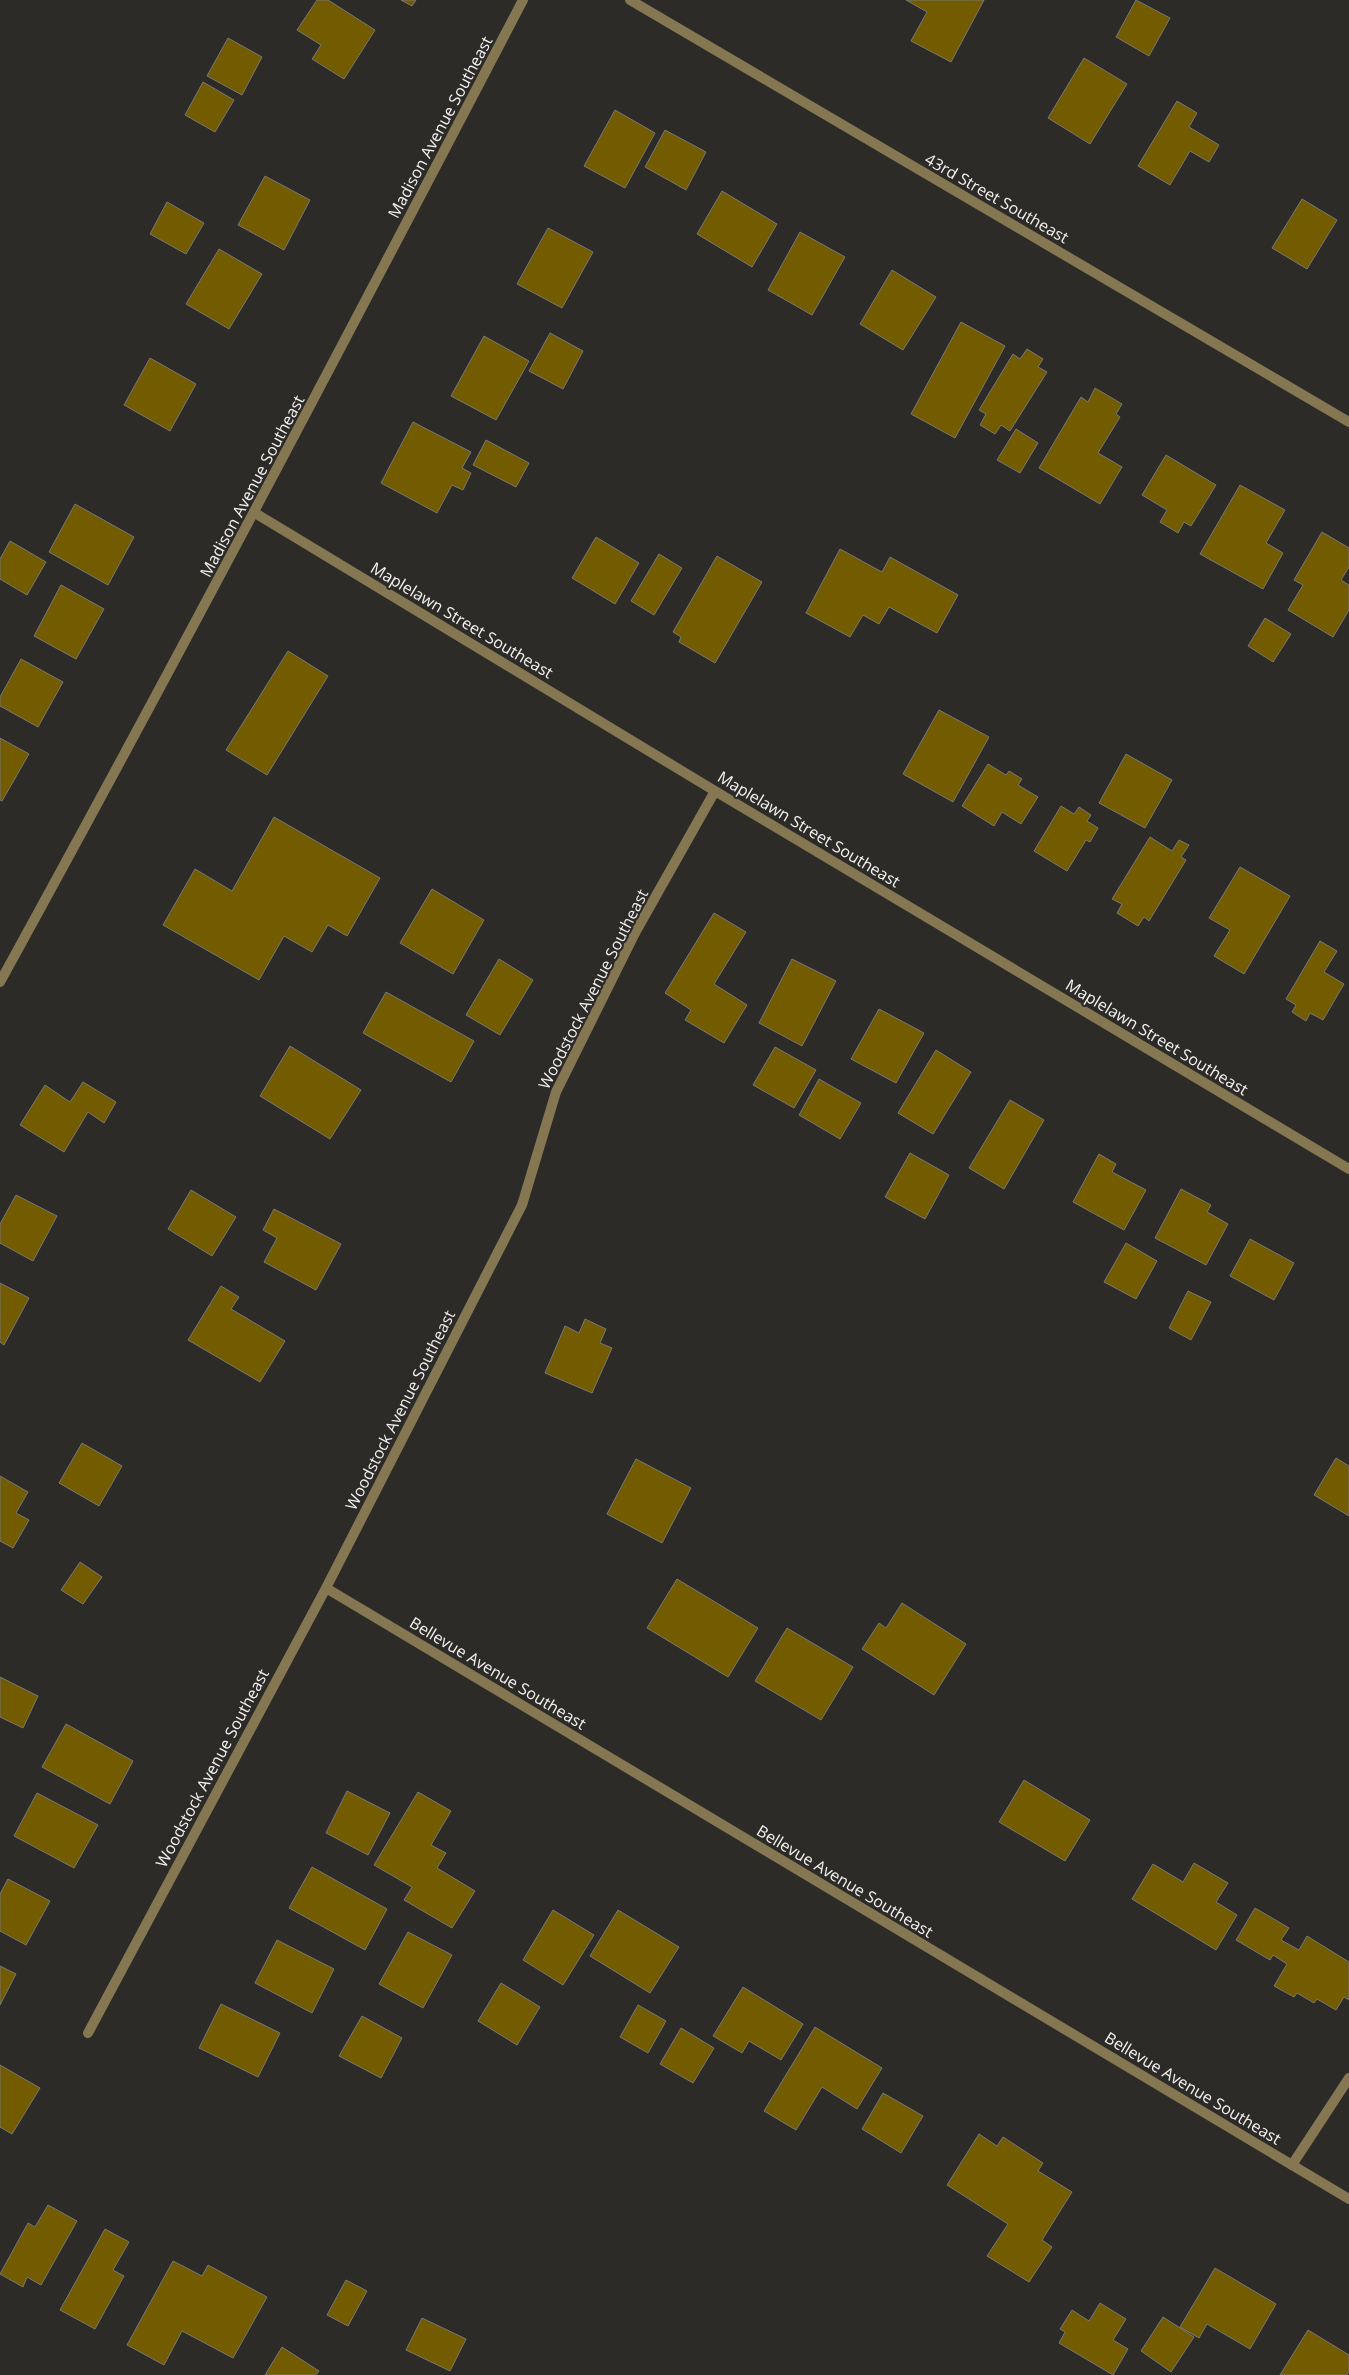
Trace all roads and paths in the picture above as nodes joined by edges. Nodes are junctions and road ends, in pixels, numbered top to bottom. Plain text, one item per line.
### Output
1 (523, 0) edge
2 (630, 0) edge
3 (1349, 422) edge
4 (255, 512) junction
5 (715, 791) junction
6 (0, 982) edge
7 (1349, 1170) edge
8 (326, 1588) junction
9 (88, 2033) dead end
10 (1349, 2078) edge
11 (1292, 2165) junction
12 (1349, 2199) edge

1 - 4 street, Madison Avenue Southeast
2 - 3 street, 43rd Street Southeast
4 - 5 street, Maplelawn Street Southeast
4 - 6 street, Madison Avenue Southeast
5 - 7 street, Maplelawn Street Southeast
5 - 8 street, Woodstock Avenue Southeast
8 - 9 street, Woodstock Avenue Southeast
8 - 11 street, Bellevue Avenue Southeast
10 - 11 street
11 - 12 street, Bellevue Avenue Southeast

